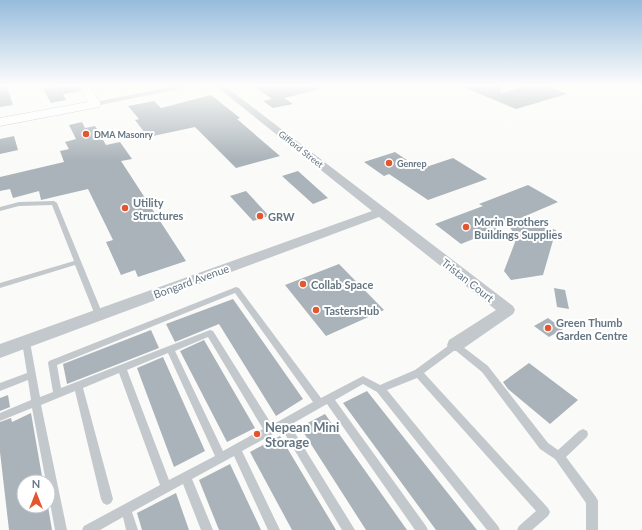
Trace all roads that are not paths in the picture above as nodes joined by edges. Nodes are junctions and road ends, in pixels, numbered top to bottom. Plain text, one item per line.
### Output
1 (59, 111) edge
2 (252, 111) edge
3 (0, 122) edge
4 (0, 209) edge
5 (381, 212) junction
6 (77, 262) junction
7 (0, 286) edge
8 (99, 315) junction
9 (26, 342) junction
10 (455, 345) junction
11 (170, 349) junction
12 (0, 351) edge
13 (122, 368) junction
14 (418, 373) junction
15 (32, 375) junction
16 (78, 386) junction
17 (0, 387) edge
18 (380, 389) junction
19 (58, 394) junction
20 (324, 402) junction
21 (36, 403) junction
22 (0, 417) edge
23 (284, 424) junction
24 (270, 432) junction
25 (583, 434) dead end
26 (236, 450) junction
27 (559, 456) junction
28 (221, 458) junction
29 (186, 477) junction
30 (166, 488) junction
31 (107, 499) dead end
32 (126, 509) junction
33 (61, 530) edge
34 (88, 530) edge
35 (132, 530) edge
36 (207, 530) edge
37 (274, 530) edge
38 (349, 530) edge
39 (422, 530) edge
40 (494, 530) edge
41 (523, 530) edge
42 (592, 530) edge

1 - 3 street
2 - 5 street, Gifford Street
4 - 6 lane
5 - 8 street, Bongard Avenue
5 - 10 street, Tristan Court
6 - 7 lane
6 - 8 lane
8 - 9 street, Bongard Avenue
9 - 12 street, Bongard Avenue
9 - 15 lane
10 - 14 lane
10 - 27 lane
11 - 13 lane
11 - 24 lane
11 - 28 lane
13 - 16 lane
13 - 30 lane
14 - 18 lane
14 - 41 lane
15 - 17 lane
15 - 21 lane
16 - 19 lane
16 - 31 lane
18 - 20 lane
18 - 40 lane
19 - 20 lane
19 - 21 lane
20 - 23 lane
20 - 39 lane
21 - 22 lane
21 - 33 lane
23 - 24 lane
23 - 38 lane
24 - 26 lane
25 - 27 lane
26 - 28 lane
26 - 37 lane
27 - 42 lane
28 - 29 lane
29 - 30 lane
29 - 36 lane
30 - 32 lane
32 - 34 lane
32 - 35 lane

